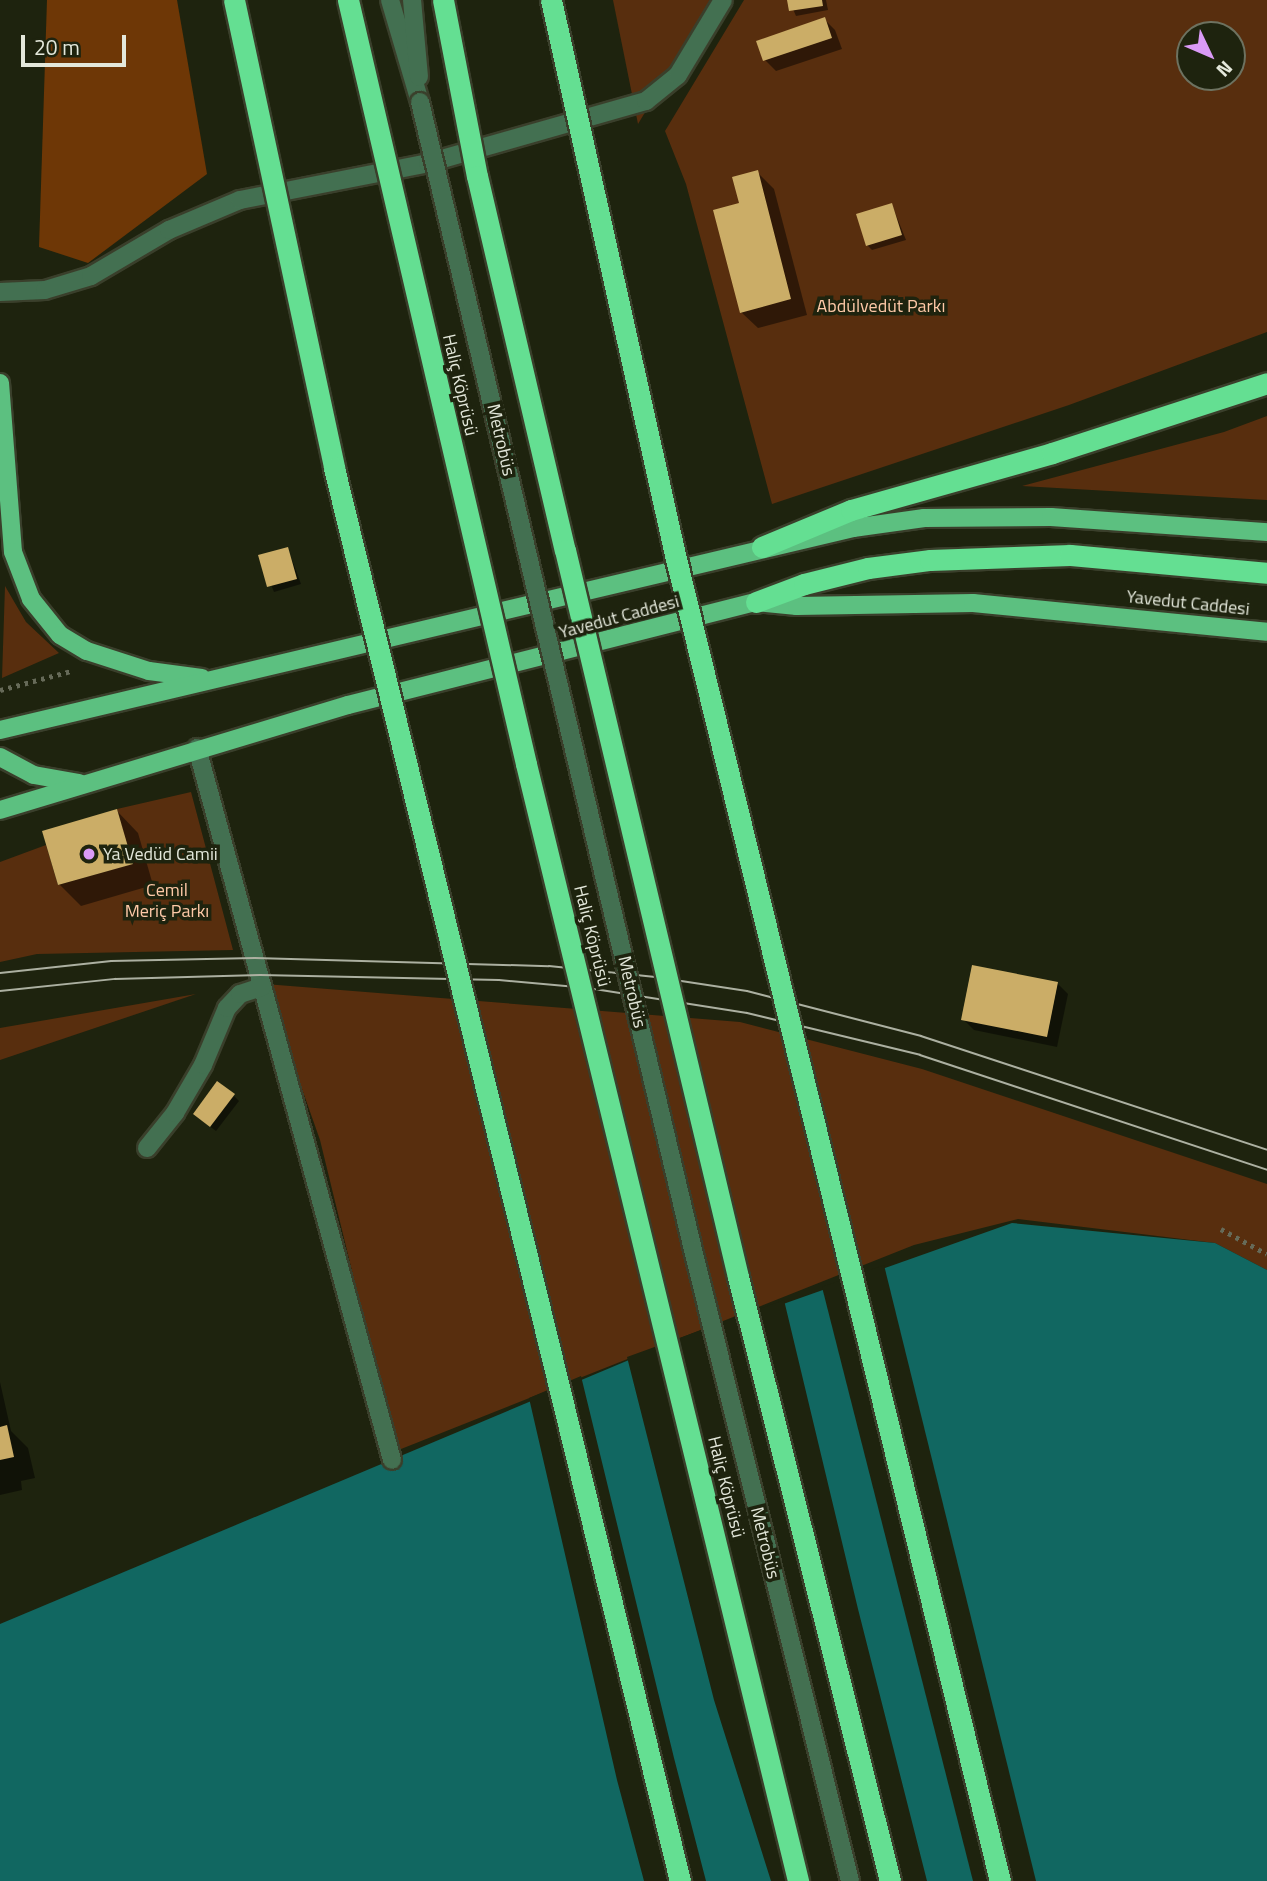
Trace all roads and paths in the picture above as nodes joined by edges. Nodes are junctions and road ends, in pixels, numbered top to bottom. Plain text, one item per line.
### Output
1 (234, 0) edge
2 (348, 0) edge
3 (390, 0) edge
4 (412, 0) edge
5 (443, 0) edge
6 (551, 0) edge
7 (723, 0) edge
8 (420, 102) junction
9 (0, 292) edge
10 (0, 383) edge
11 (1267, 383) edge
12 (1267, 533) edge
13 (762, 547) junction
14 (1267, 573) edge
15 (757, 602) junction
16 (1267, 632) edge
17 (87, 651) junction
18 (223, 680) junction
19 (0, 690) edge
20 (0, 730) edge
21 (197, 748) junction
22 (0, 757) edge
23 (83, 784) junction
24 (0, 810) edge
25 (262, 986) junction
26 (147, 1148) dead end
27 (1221, 1229) dead end
28 (1267, 1254) edge
29 (392, 1460) dead end
30 (680, 1881) edge
31 (798, 1881) edge
32 (850, 1881) edge
33 (890, 1881) edge
34 (1000, 1881) edge

1 - 30 highway, bridge
2 - 31 highway, Haliç Köprüsü, bridge
3 - 8 lane, Metrobüs
4 - 8 lane, Metrobüs
5 - 33 highway, bridge
6 - 34 highway, bridge
7 - 9 lane
8 - 32 lane, Metrobüs, bridge
10 - 17 main road
11 - 13 highway
12 - 13 main road, Yavedut Caddesi
13 - 18 main road, Yavedut Caddesi
14 - 15 highway
15 - 16 main road, Yavedut Caddesi
15 - 21 main road, Yavedut Caddesi
17 - 18 main road
17 - 19 path
18 - 20 main road, Yavedut Caddesi
21 - 23 main road, Yavedut Caddesi
21 - 25 lane
22 - 23 main road
23 - 24 main road, Yavedut Caddesi
25 - 26 lane
25 - 29 lane
27 - 28 path

